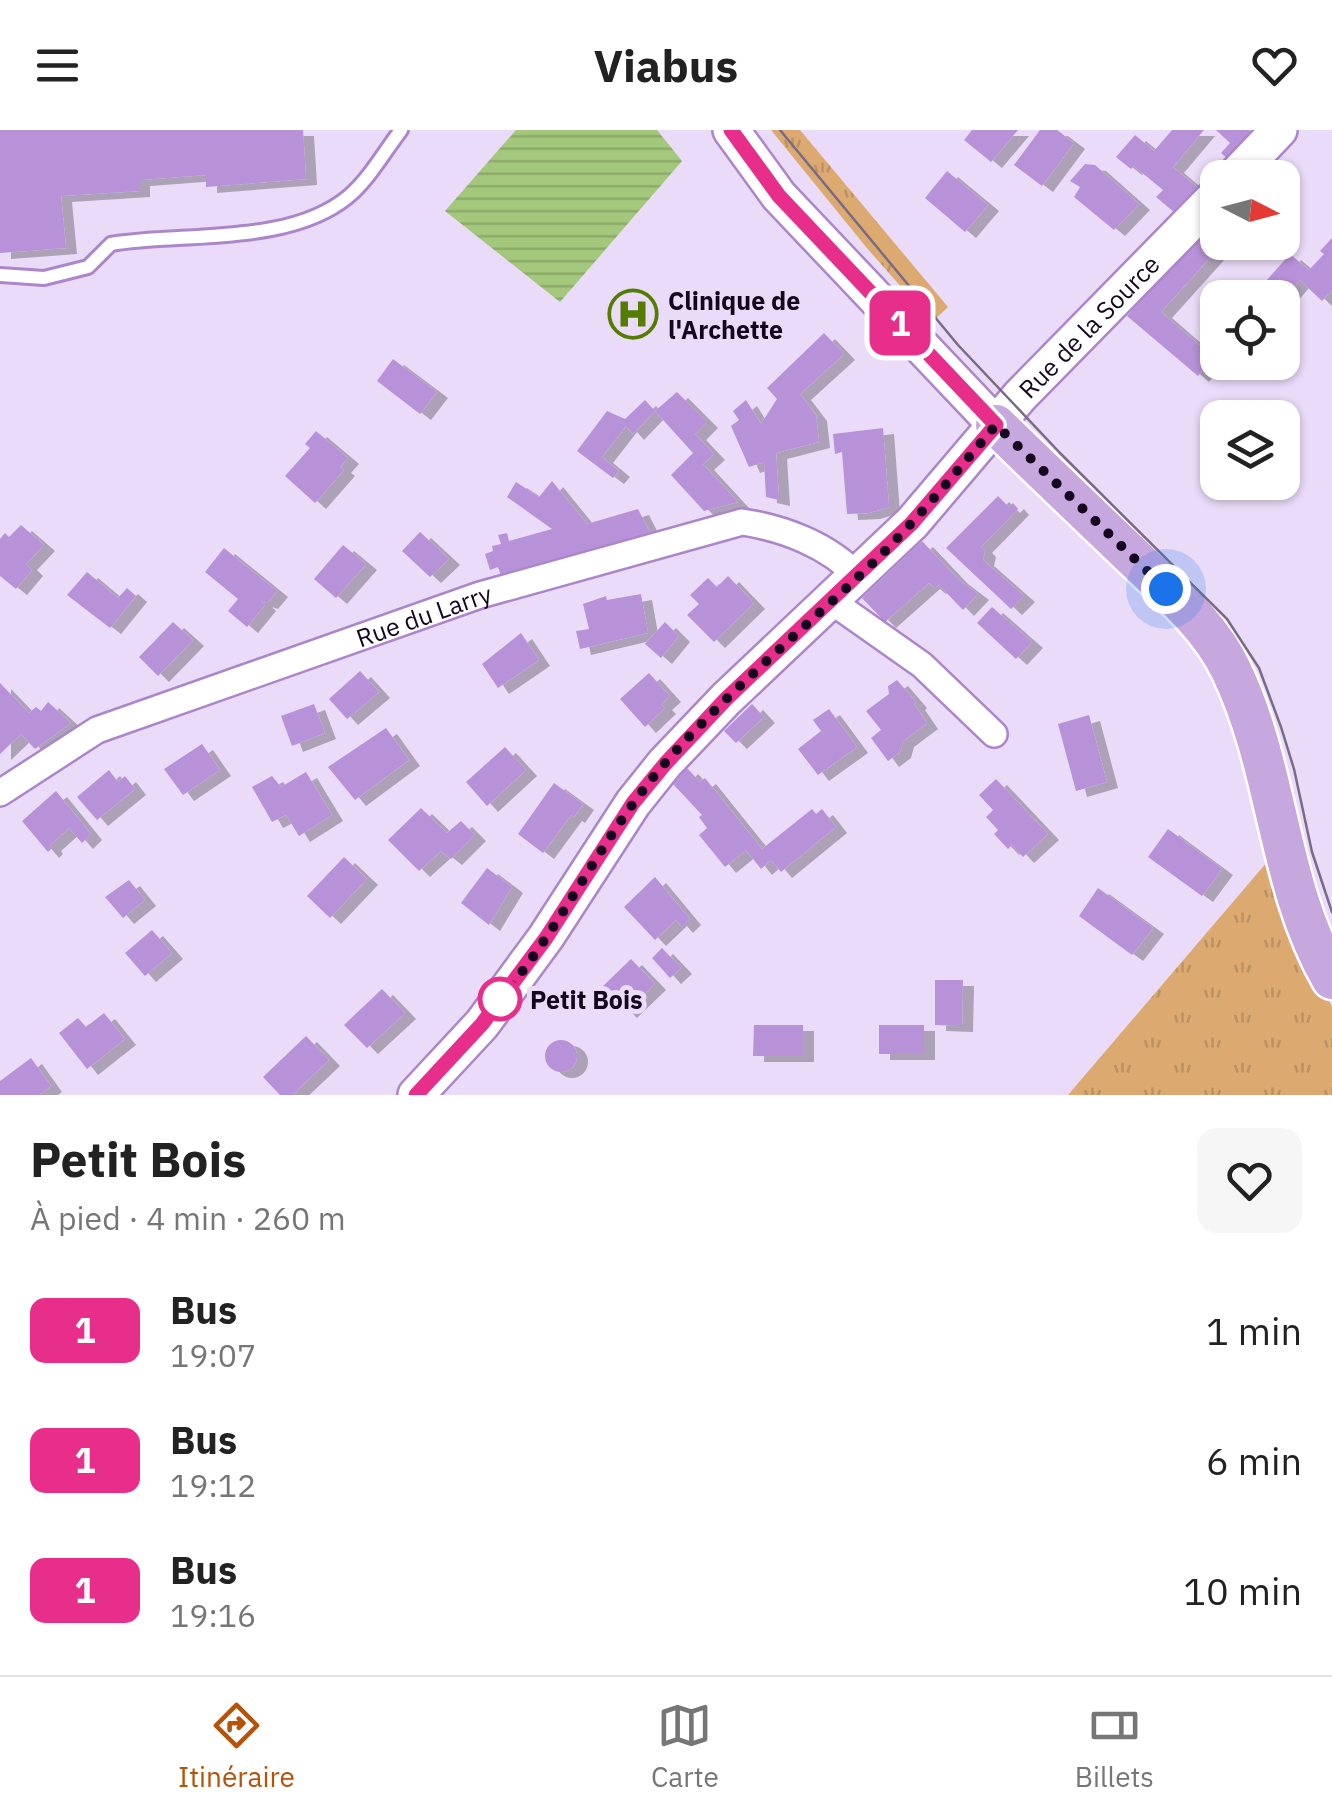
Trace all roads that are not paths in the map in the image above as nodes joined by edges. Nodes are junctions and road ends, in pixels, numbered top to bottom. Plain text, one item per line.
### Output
1 (401, 130) edge
2 (731, 130) edge
3 (1279, 130) edge
4 (1250, 160) edge
5 (1200, 212) edge
6 (0, 275) edge
7 (996, 425) junction
8 (846, 588) junction
9 (994, 734) dead end
10 (0, 793) edge
11 (1332, 980) edge
12 (416, 1095) edge

1 - 6 lane
2 - 7 main road
3 - 4 main road
5 - 7 main road, Rue de la Source
7 - 8 main road, Rue de la Source
7 - 11 main road
8 - 9 street, Rue du Larry
8 - 10 street, Rue du Larry
8 - 12 main road, Rue de la Source

